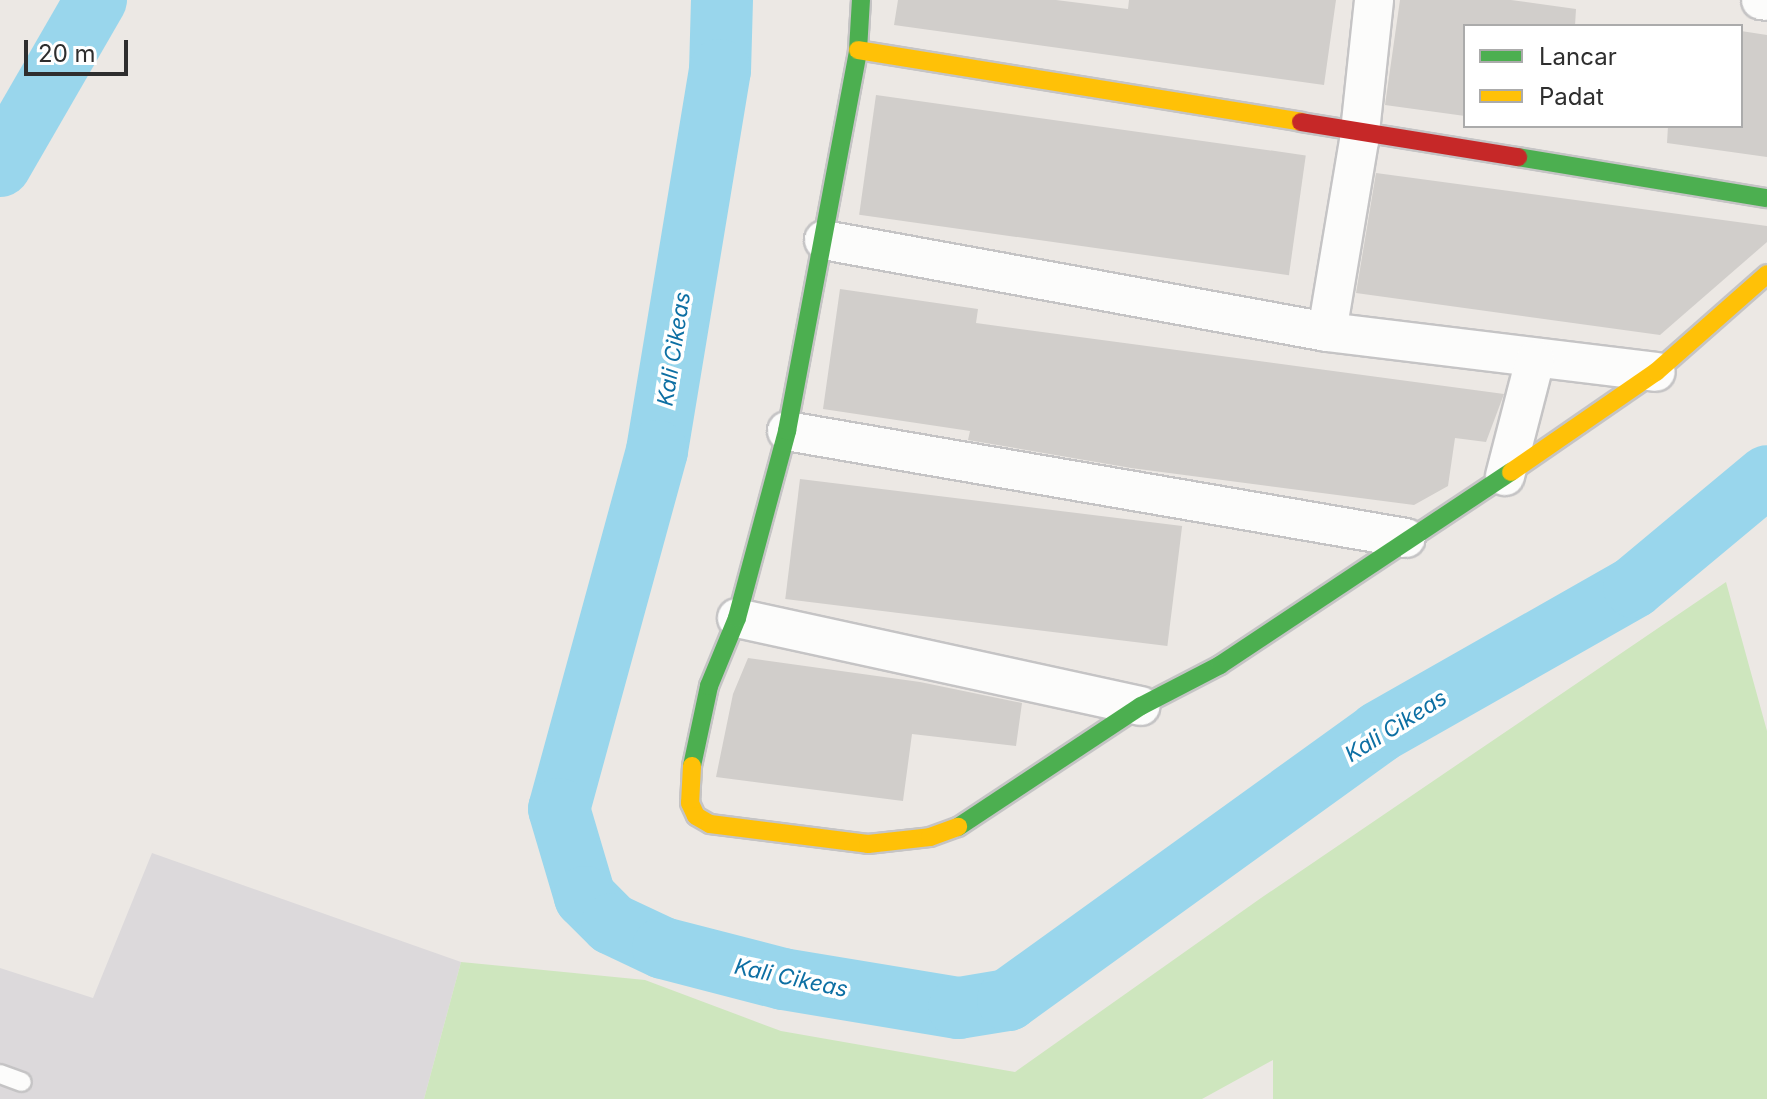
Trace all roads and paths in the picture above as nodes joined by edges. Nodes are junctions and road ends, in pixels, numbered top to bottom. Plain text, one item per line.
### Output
1 (861, 0) edge
2 (1374, 0) edge
3 (858, 50) junction
4 (1360, 132) junction
5 (1767, 198) edge
6 (824, 240) junction
7 (1767, 274) edge
8 (1327, 332) junction
9 (1535, 360) junction
10 (1656, 372) junction
11 (787, 431) junction
12 (1505, 476) junction
13 (1406, 538) junction
14 (737, 618) junction
15 (1141, 706) junction
16 (0, 1074) edge
17 (22, 1082) dead end

1 - 3 street
2 - 4 street
3 - 4 street
3 - 6 street
4 - 5 street
4 - 8 street
6 - 8 street
6 - 11 street
7 - 10 street
8 - 9 street
9 - 10 street
9 - 12 street
10 - 12 street
11 - 13 street
11 - 14 street
12 - 13 street
13 - 15 street
14 - 15 street
14 - 15 street
16 - 17 lane

